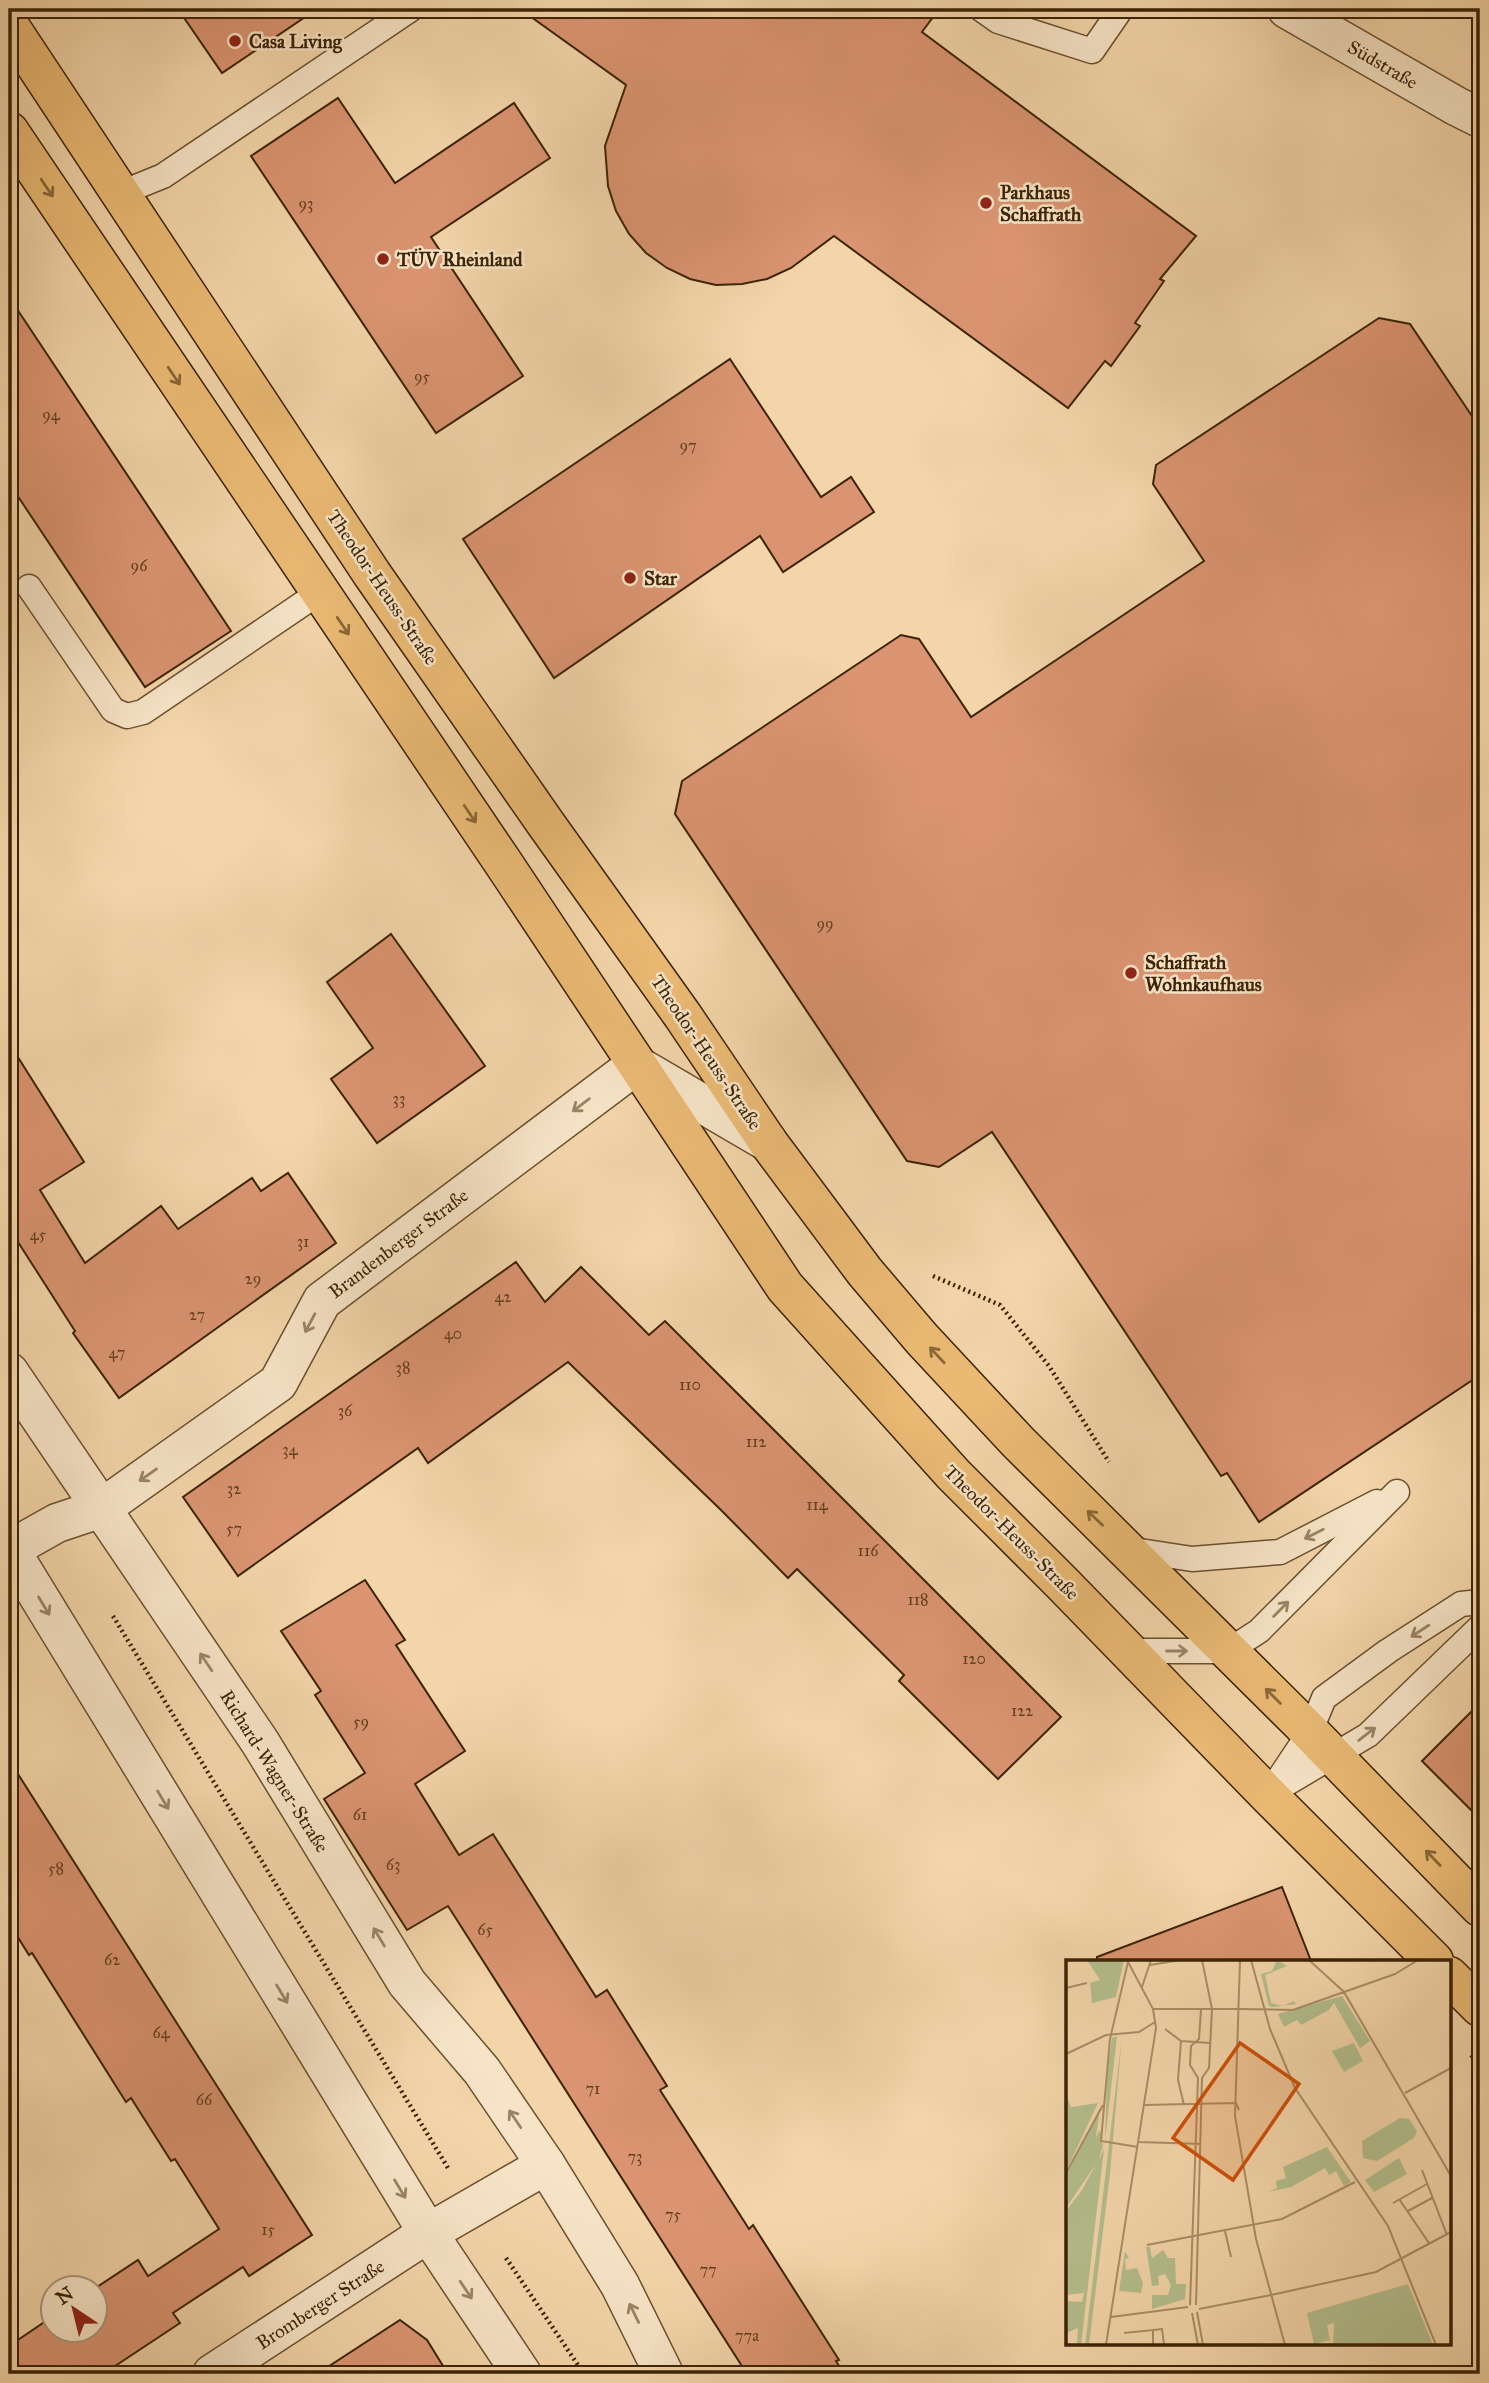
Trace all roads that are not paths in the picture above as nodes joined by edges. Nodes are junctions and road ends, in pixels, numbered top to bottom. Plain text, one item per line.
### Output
1 (411, 9) edge
2 (981, 9) edge
3 (1121, 9) edge
4 (1287, 9) edge
5 (9, 25) edge
6 (1480, 118) edge
7 (9, 131) edge
8 (121, 193) junction
9 (29, 587) dead end
10 (320, 592) junction
11 (636, 1065) junction
12 (768, 1142) junction
13 (9, 1373) edge
14 (102, 1508) junction
15 (9, 1549) edge
16 (1127, 1549) junction
17 (1480, 1601) edge
18 (1480, 1627) edge
19 (1127, 1651) junction
20 (1228, 1651) junction
21 (1322, 1744) junction
22 (1268, 1795) junction
23 (1480, 1907) edge
24 (1433, 1960) edge
25 (1450, 1977) edge
26 (1480, 2007) edge
27 (546, 2165) junction
28 (428, 2233) junction
29 (212, 2374) edge
30 (522, 2374) edge
31 (664, 2374) edge

1 - 8 lane
2 - 3 lane
4 - 6 street, Südstraße
5 - 8 main road, Theodor-Heuss-Straße
7 -> 10 main road, Theodor-Heuss-Straße
8 - 12 main road, Theodor-Heuss-Straße
9 - 10 lane
10 -> 11 main road, Theodor-Heuss-Straße
11 - 12 street, Theodor-Heuss-Straße
11 -> 14 street, Brandenberger Straße
11 - 19 main road, Theodor-Heuss-Straße
16 -> 12 main road, Theodor-Heuss-Straße
13 - 14 street, Richard-Wagner-Straße
14 - 15 street, Brandenberger Straße
27 -> 14 street, Richard-Wagner-Straße
15 -> 28 street
16 - 20 main road, Theodor-Heuss-Straße
20 -> 16 lane
17 -> 21 lane
21 -> 18 lane
19 -> 20 lane
19 - 22 main road, Theodor-Heuss-Straße
21 -> 20 main road, Theodor-Heuss-Straße
21 - 22 lane
21 - 22 lane
23 -> 21 main road, Theodor-Heuss-Straße
22 - 24 main road, Theodor-Heuss-Straße
25 - 26 main road
27 - 28 street
31 -> 27 street, Richard-Wagner-Straße
28 - 29 street, Bromberger Straße
28 -> 30 street

